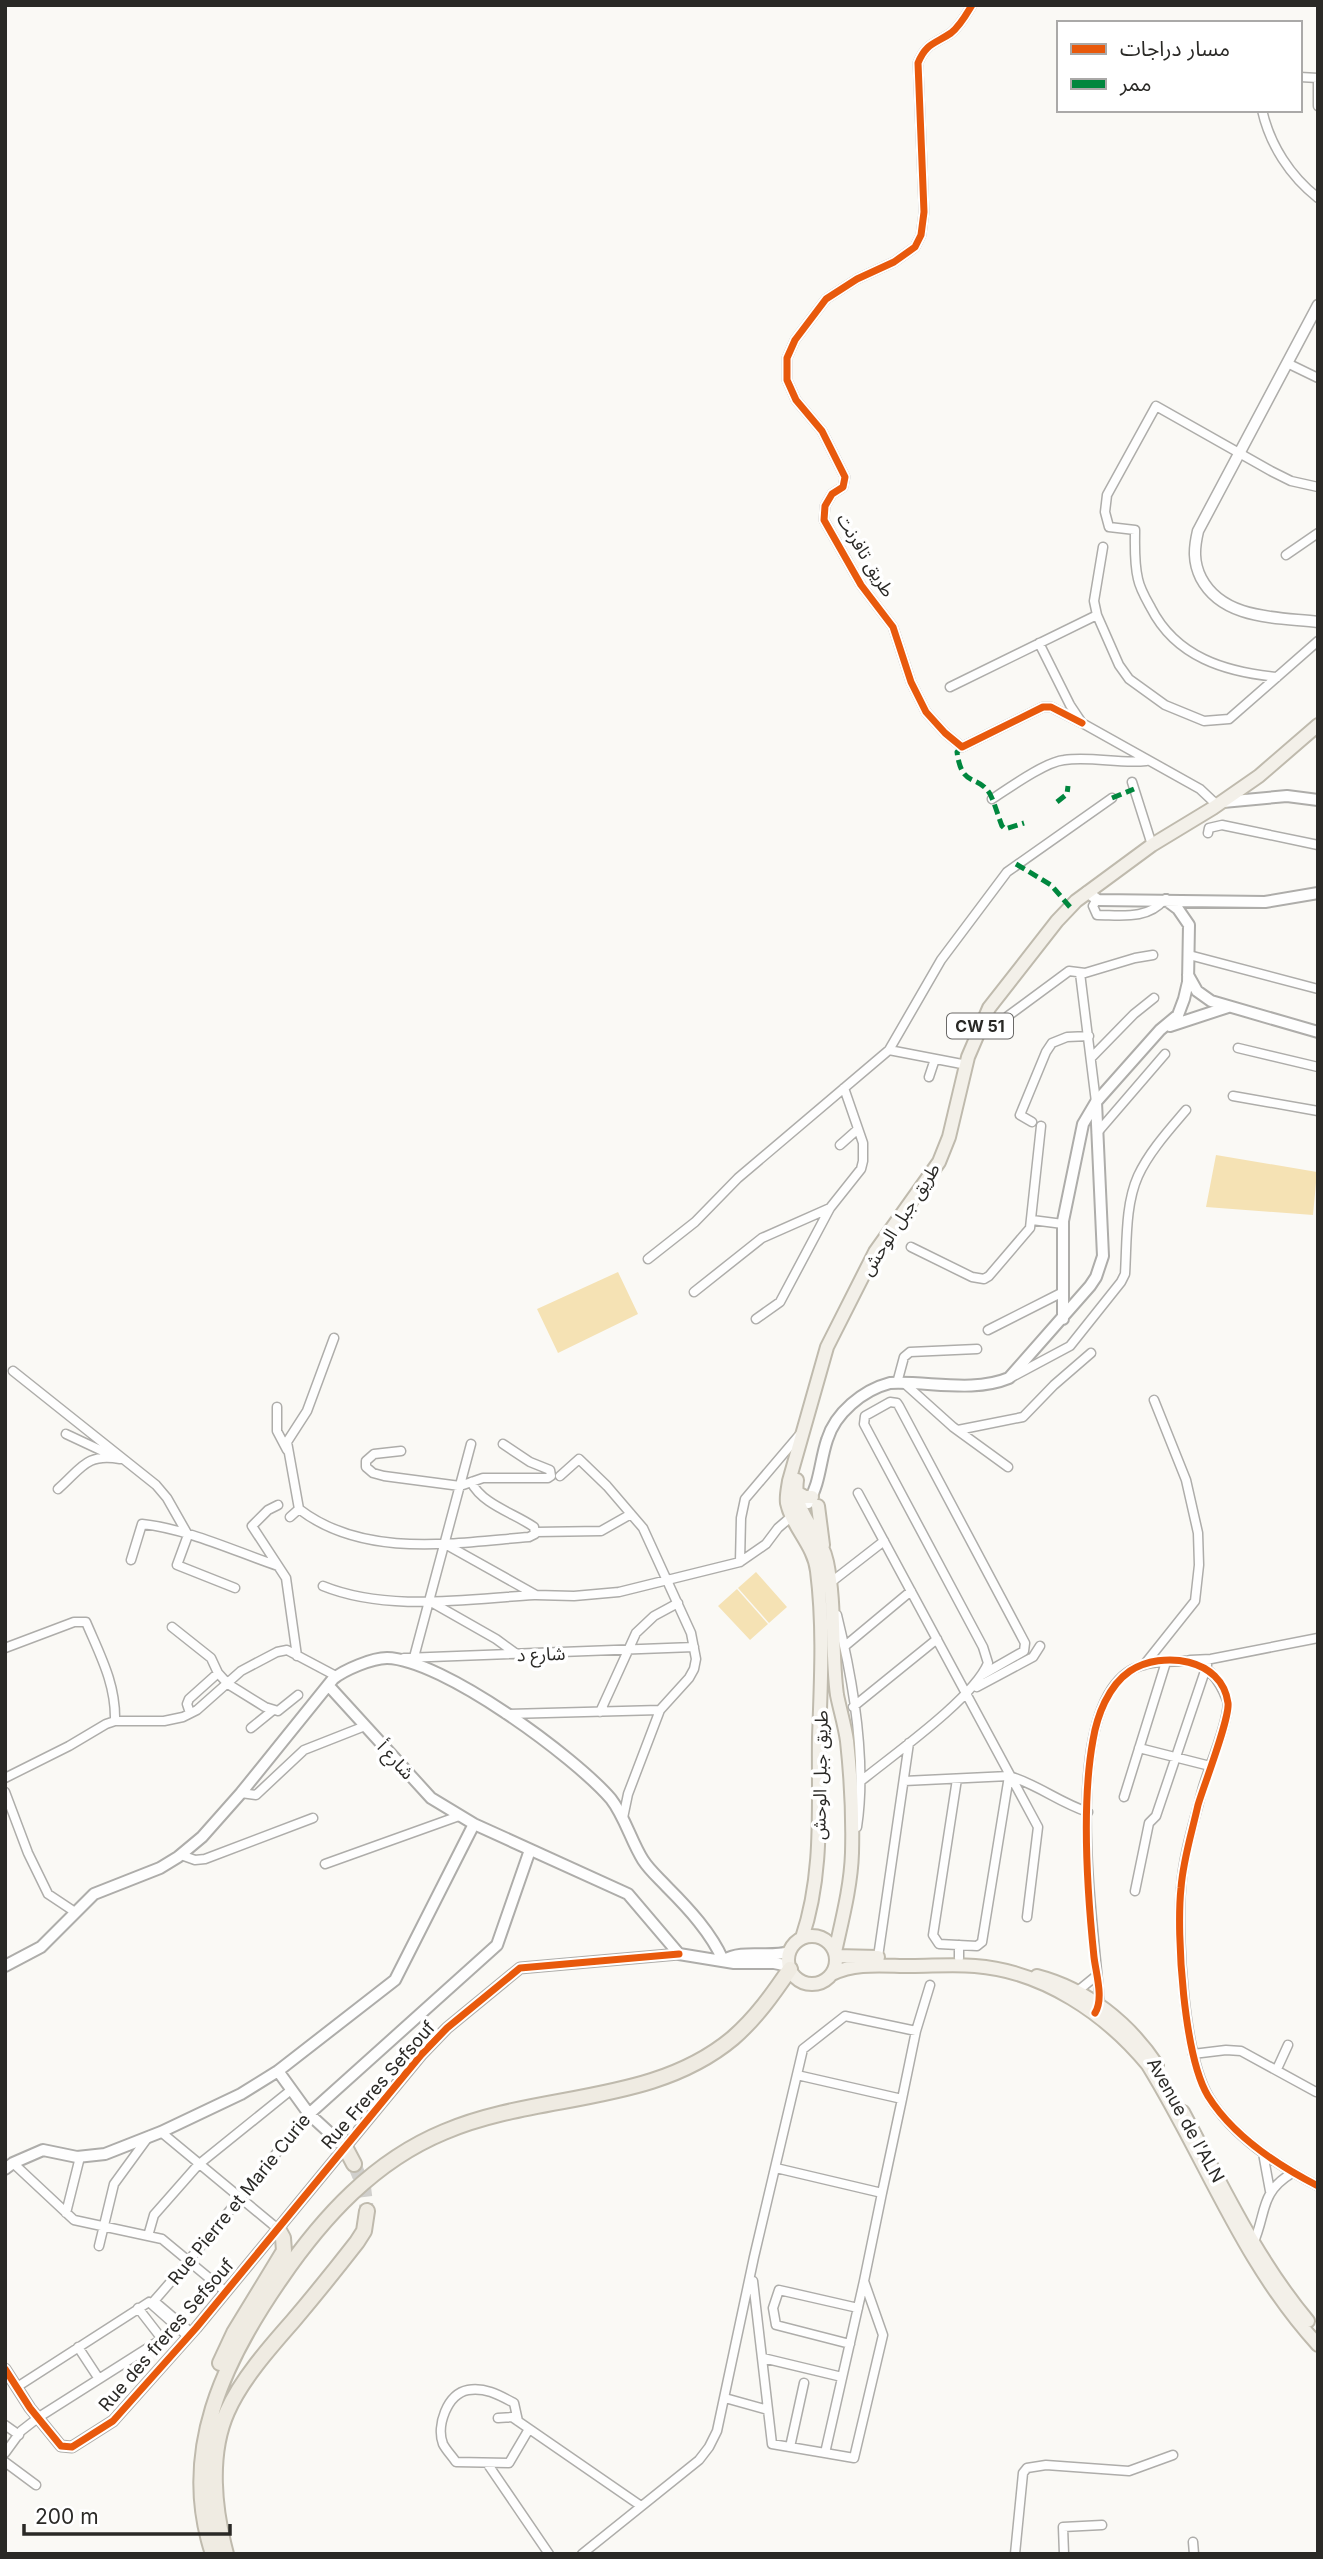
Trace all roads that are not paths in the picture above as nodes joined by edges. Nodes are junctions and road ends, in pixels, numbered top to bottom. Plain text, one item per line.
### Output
1 (972, 5) edge
2 (1318, 81) edge
3 (1318, 106) edge
4 (1262, 112) edge
5 (1318, 198) edge
6 (1318, 305) edge
7 (1287, 363) junction
8 (1318, 378) edge
9 (1240, 452) junction
10 (1318, 487) edge
11 (1318, 533) edge
12 (1103, 547) dead end
13 (1286, 555) dead end
14 (1097, 615) junction
15 (1316, 621) edge
16 (1318, 641) edge
17 (1039, 643) junction
18 (1277, 677) junction
19 (950, 687) dead end
20 (1082, 723) junction
21 (1318, 725) edge
22 (1148, 761) junction
23 (1132, 782) dead end
24 (1112, 798) dead end
25 (992, 799) dead end
26 (1318, 800) edge
27 (1220, 803) junction
28 (1208, 833) dead end
29 (1152, 845) junction
30 (1318, 845) edge
31 (1318, 893) edge
32 (1092, 895) junction
33 (1165, 900) junction
34 (1153, 955) dead end
35 (1189, 955) junction
36 (1080, 972) junction
37 (1188, 975) junction
38 (1318, 989) edge
39 (1154, 998) dead end
40 (1229, 1006) junction
41 (1008, 1016) dead end
42 (1164, 1028) junction
43 (1318, 1032) edge
44 (1089, 1036) junction
45 (1238, 1048) dead end
46 (889, 1050) junction
47 (1165, 1054) dead end
48 (1091, 1058) junction
49 (935, 1059) junction
50 (967, 1065) junction
51 (1318, 1067) edge
52 (929, 1077) dead end
53 (844, 1088) junction
54 (1233, 1096) dead end
55 (1096, 1102) junction
56 (1186, 1110) dead end
57 (1318, 1111) edge
58 (858, 1129) junction
59 (1097, 1133) junction
60 (840, 1144) dead end
61 (830, 1208) junction
62 (1032, 1220) junction
63 (1063, 1224) junction
64 (911, 1247) dead end
65 (648, 1259) dead end
66 (694, 1292) dead end
67 (1063, 1292) junction
68 (756, 1319) dead end
69 (1063, 1319) junction
70 (988, 1330) dead end
71 (334, 1338) dead end
72 (977, 1349) dead end
73 (1091, 1353) dead end
74 (13, 1371) dead end
75 (1009, 1378) junction
76 (900, 1383) junction
77 (1154, 1399) dead end
78 (277, 1406) dead end
79 (958, 1430) junction
80 (66, 1434) dead end
81 (803, 1435) junction
82 (471, 1444) dead end
83 (503, 1444) dead end
84 (287, 1450) junction
85 (401, 1451) dead end
86 (123, 1460) junction
87 (1008, 1467) dead end
88 (559, 1476) dead end
89 (471, 1482) junction
90 (460, 1486) junction
91 (58, 1489) dead end
92 (796, 1492) junction
93 (858, 1493) dead end
94 (815, 1501) junction
95 (278, 1505) dead end
96 (299, 1509) junction
97 (631, 1514) junction
98 (290, 1517) dead end
99 (799, 1518) junction
100 (536, 1532) junction
101 (188, 1535) junction
102 (884, 1541) junction
103 (445, 1544) junction
104 (823, 1549) junction
105 (131, 1560) dead end
106 (740, 1562) junction
107 (278, 1566) junction
108 (668, 1581) junction
109 (323, 1586) dead end
110 (235, 1588) dead end
111 (831, 1589) junction
112 (911, 1591) junction
113 (536, 1594) junction
114 (428, 1601) junction
115 (678, 1603) junction
116 (172, 1627) dead end
117 (1318, 1638) edge
118 (937, 1639) junction
119 (845, 1646) junction
120 (1040, 1646) dead end
121 (694, 1647) junction
122 (5, 1648) edge
123 (627, 1650) junction
124 (518, 1655) junction
125 (297, 1656) junction
126 (1211, 1659) junction
127 (413, 1661) junction
128 (1177, 1661) junction
129 (1166, 1662) junction
130 (1144, 1665) junction
131 (1206, 1668) junction
132 (218, 1673) junction
133 (982, 1675) junction
134 (332, 1681) junction
135 (228, 1684) junction
136 (966, 1692) junction
137 (298, 1695) dead end
138 (853, 1707) junction
139 (660, 1710) junction
140 (272, 1711) junction
141 (600, 1712) junction
142 (190, 1713) junction
143 (506, 1714) junction
144 (115, 1721) junction
145 (365, 1726) junction
146 (251, 1728) dead end
147 (909, 1743) junction
148 (1139, 1748) junction
149 (1176, 1757) junction
150 (1210, 1766) junction
151 (1009, 1776) junction
152 (5, 1778) edge
153 (957, 1779) junction
154 (861, 1781) junction
155 (904, 1781) junction
156 (5, 1792) edge
157 (242, 1793) junction
158 (1124, 1797) dead end
159 (1088, 1812) junction
160 (459, 1816) junction
161 (313, 1818) dead end
162 (622, 1820) junction
163 (474, 1824) junction
164 (530, 1850) junction
165 (852, 1854) junction
166 (181, 1855) junction
167 (325, 1864) dead end
168 (1135, 1891) dead end
169 (75, 1912) junction
170 (1027, 1917) dead end
171 (802, 1938) junction
172 (789, 1952) junction
173 (959, 1952) junction
174 (680, 1954) junction
175 (836, 1954) junction
176 (878, 1957) junction
177 (723, 1960) junction
178 (5, 1966) edge
179 (789, 1967) junction
180 (832, 1974) junction
181 (1096, 1976) junction
182 (930, 1985) dead end
183 (1074, 1994) junction
184 (1098, 2010) junction
185 (916, 2031) junction
186 (1288, 2045) dead end
187 (1193, 2054) junction
188 (1276, 2069) junction
189 (278, 2071) junction
190 (797, 2075) junction
191 (291, 2090) junction
192 (1316, 2092) edge
193 (902, 2099) junction
194 (309, 2113) junction
195 (161, 2132) junction
196 (149, 2136) junction
197 (345, 2147) junction
198 (1263, 2152) junction
199 (80, 2157) junction
200 (354, 2164) tunnel mouth
201 (198, 2165) junction
202 (9, 2166) edge
203 (776, 2168) junction
204 (1292, 2173) junction
205 (1318, 2186) edge
206 (1270, 2191) junction
207 (881, 2193) junction
208 (239, 2196) junction
209 (367, 2211) tunnel mouth
210 (66, 2213) junction
211 (103, 2226) junction
212 (278, 2229) junction
213 (148, 2236) junction
214 (99, 2246) dead end
215 (1250, 2246) junction
216 (190, 2261) junction
217 (751, 2272) junction
218 (864, 2281) junction
219 (226, 2292) junction
220 (138, 2308) junction
221 (858, 2308) junction
222 (1318, 2332) edge
223 (850, 2344) junction
224 (1318, 2345) edge
225 (78, 2347) junction
226 (763, 2358) junction
227 (5, 2369) edge
228 (842, 2377) junction
229 (99, 2379) junction
230 (804, 2383) dead end
231 (17, 2387) junction
232 (725, 2398) junction
233 (768, 2410) junction
234 (39, 2417) junction
235 (498, 2418) dead end
236 (518, 2421) junction
237 (5, 2425) edge
238 (529, 2429) junction
239 (19, 2435) junction
240 (790, 2447) junction
241 (203, 2452) junction
242 (5, 2453) edge
243 (825, 2453) junction
244 (1173, 2455) dead end
245 (5, 2462) edge
246 (486, 2463) junction
247 (36, 2485) dead end
248 (641, 2506) junction
249 (1102, 2525) dead end
250 (1193, 2542) dead end
251 (213, 2554) edge
252 (226, 2554) edge
253 (549, 2554) edge
254 (582, 2554) edge
255 (1016, 2554) edge
256 (1064, 2554) edge
257 (1194, 2554) edge

1 - 20 street, طريق تافرنت
2 - 3 street
4 - 5 street
6 - 7 street
7 - 8 street
7 - 9 street
9 - 10 street
9 - 15 street
9 - 18 street
11 - 13 street
12 - 14 street
14 - 17 street
14 - 18 street
16 - 18 street
17 - 19 street
17 - 20 street
20 - 22 street
21 - 27 main road, طريق جبل الوحش / CW 51
22 - 25 street
22 - 27 street
23 - 29 street
24 - 46 street
26 - 27 main road
27 - 29 main road, طريق جبل الوحش / CW 51
28 - 30 street
29 - 32 main road, طريق جبل الوحش / CW 51
31 - 33 main road
32 - 33 main road
32 - 50 main road, طريق جبل الوحش / CW 51
33 - 35 main road
34 - 36 street
35 - 37 main road
35 - 38 street
36 - 41 street
36 - 44 street
37 - 40 main road
37 - 42 main road
39 - 48 street
40 - 42 main road
40 - 43 main road
42 - 55 main road
44 - 48 street
44 - 62 street
45 - 51 street
46 - 49 street
46 - 53 street
47 - 59 street
48 - 55 street
49 - 50 street
49 - 52 street
50 - 81 main road, طريق جبل الوحش / CW 51
53 - 58 street
53 - 65 street
54 - 57 street
55 - 59 main road
55 - 63 main road
56 - 75 street
58 - 60 street
58 - 61 street
59 - 69 main road
61 - 66 street
61 - 68 street
62 - 63 street
62 - 64 street
63 - 67 main road
67 - 69 main road
67 - 70 street
69 - 75 main road
71 - 84 street
72 - 76 street
73 - 79 street
74 - 86 street
75 - 76 main road
76 - 79 street
76 - 94 main road
77 - 130 street
78 - 84 street
79 - 87 street
80 - 86 street
81 - 92 main road
81 - 99 main road, طريق جبل الوحش
81 - 106 street
82 - 90 street
83 - 89 street
84 - 96 street
85 - 90 street
86 - 91 street
86 - 101 street
88 - 97 street
89 - 90 street
89 - 100 street
90 - 103 street
92 - 94 main road
92 - 99 main road
93 - 102 street
94 - 99 main road
94 - 104 main road
95 - 107 street
96 - 98 street
96 - 103 street
97 - 100 street
97 - 108 street
99 - 104 main road
99 - 106 street
99 - 171 main road, طريق جبل الوحش
100 - 103 street
101 - 105 street
101 - 107 street
101 - 110 street
102 - 111 street
102 - 112 street
103 - 113 street
103 - 114 street
104 - 111 main road
106 - 108 street
107 - 125 street
108 - 113 street
108 - 115 street
109 - 114 street
111 - 119 street, طريق جبل الوحش
111 - 165 main road, طريق جبل الوحش
112 - 118 street
112 - 119 street
113 - 114 street
114 - 124 street
114 - 127 street
115 - 121 street
115 - 123 street
116 - 132 street
117 - 126 street
118 - 136 street
118 - 138 street
119 - 138 street, طريق جبل الوحش
120 - 136 street
121 - 123 street, شارع د
121 - 139 street
122 - 144 street
123 - 124 street, شارع د
123 - 141 street
124 - 127 street, شارع د
125 - 134 street
125 - 135 street
126 - 128 street
126 - 131 street
127 - 134 main road
127 - 143 main road
128 - 129 street
128 - 131 street
129 - 130 street
129 - 148 street
130 - 159 street
131 - 149 street
131 - 150 street
132 - 135 street
132 - 142 street
133 - 133 street
133 - 136 street
134 - 145 main road, شارع أ
134 - 157 main road
135 - 140 street
135 - 142 street
136 - 147 street
136 - 151 street
137 - 140 street
138 - 154 street, طريق جبل الوحش
139 - 141 street
139 - 162 street
140 - 146 street
141 - 143 street
142 - 144 street
143 - 162 main road
144 - 152 street
145 - 157 street
145 - 160 main road, شارع أ
147 - 154 street
147 - 155 street
148 - 149 street
148 - 158 street
149 - 150 street
149 - 168 street
150 - 187 street
151 - 153 street
151 - 159 street
151 - 170 street
151 - 173 street
153 - 155 street
153 - 173 street
154 - 165 street, طريق جبل الوحش
155 - 176 street
156 - 169 street
157 - 166 main road
159 - 181 street
160 - 163 main road, شارع أ
160 - 167 street
161 - 166 street
162 - 177 main road
163 - 164 main road, شارع أ
163 - 189 main road
164 - 174 main road, شارع أ
164 - 194 main road, Rue Pierre et Marie Curie
165 - 175 main road, طريق جبل الوحش
166 - 169 main road
169 - 178 main road
171 - 172 main road
171 - 175 main road
172 - 177 main road
172 - 179 main road
173 - 176 main road
173 - 183 main road
174 - 177 main road
174 - 197 street, Rue Freres Sefsouf
175 - 176 main road
175 - 180 main road
177 - 179 main road
179 - 180 main road
179 - 241 highway
180 - 183 main road
181 - 183 street
181 - 184 street
182 - 185 street
183 - 184 main road
184 - 215 main road
185 - 190 street
185 - 193 street
186 - 188 street
187 - 188 street
187 - 198 street
188 - 192 street
189 - 191 main road
189 - 195 main road
190 - 193 street
190 - 203 street
191 - 194 main road
191 - 201 street
193 - 207 street
194 - 197 main road
194 - 208 street, Rue Pierre et Marie Curie
195 - 196 main road
195 - 201 street
196 - 199 main road
196 - 211 street
197 - 200 highway
197 - 212 street, Rue Freres Sefsouf
198 - 204 street
198 - 206 street
199 - 202 main road
199 - 210 street
201 - 208 street
201 - 213 street
202 - 210 street
203 - 207 street
203 - 217 street
204 - 205 street
204 - 206 street
206 - 215 street
207 - 218 street
208 - 212 street
208 - 216 street, Rue Pierre et Marie Curie
209 - 252 highway
210 - 211 street
211 - 213 street
211 - 214 street
212 - 219 street, Rue des freres Sefsouf
212 - 241 highway
213 - 216 street
215 - 222 main road
215 - 224 main road
216 - 219 street
216 - 220 street, Rue Pierre et Marie Curie
217 - 226 street
217 - 232 street
218 - 221 street
218 - 243 street
219 - 234 street, Rue des freres Sefsouf
220 - 225 street
220 - 229 street
221 - 223 street
221 - 223 street
223 - 228 street
225 - 229 street
225 - 231 street
226 - 228 street
226 - 233 street
227 - 231 street, Rue des freres Sefsouf
228 - 243 street
229 - 234 street
230 - 240 street
231 - 234 street, Rue des freres Sefsouf
232 - 233 street
232 - 248 street
233 - 240 street
234 - 239 street
235 - 236 street
236 - 238 street
236 - 246 street
237 - 239 street
238 - 246 street
238 - 248 street
239 - 242 street
240 - 243 street
241 - 251 highway
244 - 255 street
245 - 247 street
246 - 253 street
248 - 254 street
249 - 256 street
250 - 257 street

